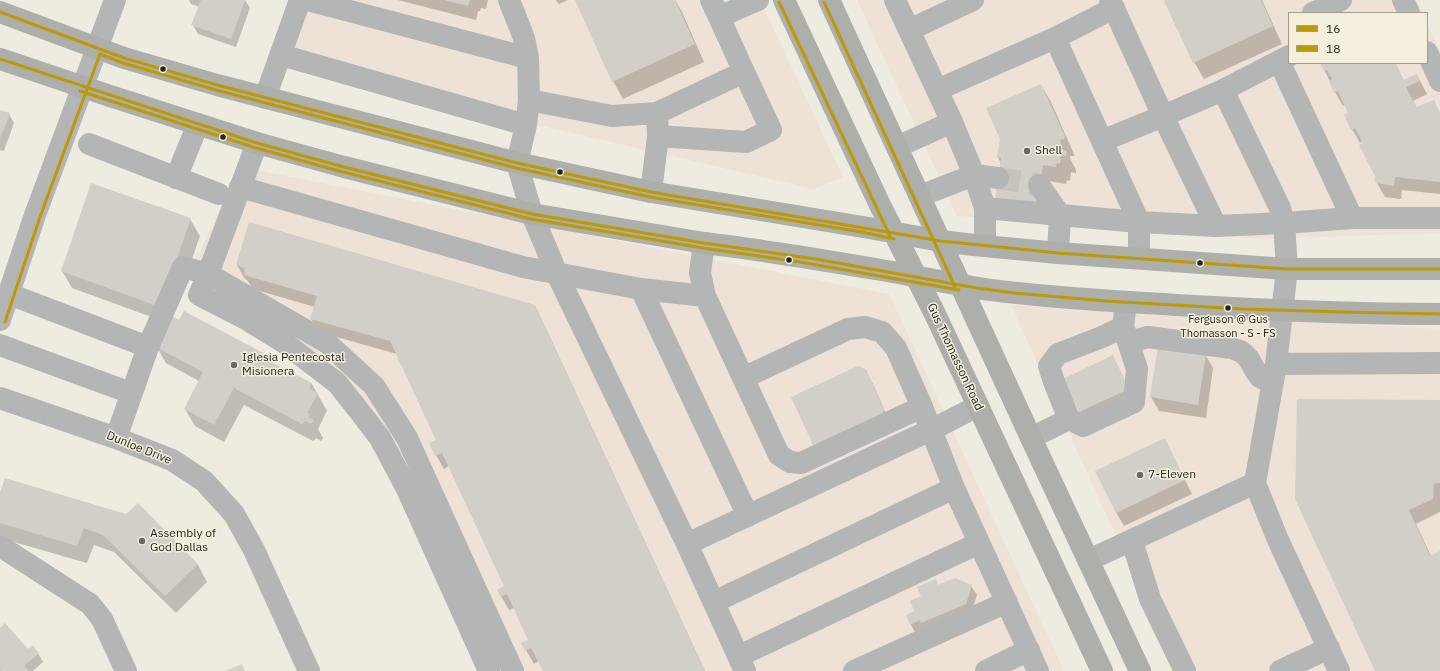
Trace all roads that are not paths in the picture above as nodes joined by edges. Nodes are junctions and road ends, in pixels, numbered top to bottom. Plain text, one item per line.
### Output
1 (115, 0) edge
2 (300, 0) edge
3 (308, 0) edge
4 (509, 0) edge
5 (758, 0) edge
6 (784, 0) edge
7 (828, 0) edge
8 (894, 0) edge
9 (973, 0) edge
10 (1341, 0) edge
11 (1403, 0) edge
12 (1112, 4) edge
13 (715, 9) edge
14 (0, 12) edge
15 (1316, 12) edge
16 (1409, 12) edge
17 (909, 30) junction
18 (1054, 38) junction
19 (97, 47) junction
20 (1428, 54) edge
21 (281, 55) junction
22 (528, 58) junction
23 (0, 59) edge
24 (1284, 59) edge
25 (744, 72) junction
26 (1440, 81) edge
27 (82, 86) junction
28 (936, 90) junction
29 (1224, 90) junction
30 (265, 98) junction
31 (529, 100) junction
32 (657, 113) junction
33 (1163, 116) junction
34 (952, 122) junction
35 (198, 124) junction
36 (526, 125) junction
37 (658, 136) junction
38 (1102, 141) junction
39 (257, 143) junction
40 (89, 144) dead end
41 (897, 147) junction
42 (517, 163) junction
43 (974, 175) junction
44 (176, 178) junction
45 (998, 178) tunnel mouth
46 (1039, 185) dead end
47 (240, 187) junction
48 (651, 192) junction
49 (219, 194) dead end
50 (920, 196) junction
51 (985, 208) junction
52 (532, 214) junction
53 (1060, 215) junction
54 (1352, 218) junction
55 (1440, 218) edge
56 (1139, 222) junction
57 (1284, 223) junction
58 (1216, 226) junction
59 (895, 234) junction
60 (941, 242) junction
61 (704, 243) junction
62 (985, 246) junction
63 (1058, 253) junction
64 (1139, 258) junction
65 (1287, 268) junction
66 (1440, 269) edge
67 (208, 274) junction
68 (557, 274) junction
69 (918, 278) junction
70 (960, 285) junction
71 (640, 289) junction
72 (9, 294) junction
73 (705, 296) junction
74 (1126, 302) junction
75 (1283, 310) junction
76 (1440, 314) edge
77 (0, 320) edge
78 (1126, 334) junction
79 (0, 345) edge
80 (148, 347) junction
81 (1440, 363) edge
82 (1274, 373) junction
83 (743, 378) junction
84 (131, 393) junction
85 (0, 398) edge
86 (978, 406) junction
87 (922, 407) junction
88 (1069, 419) junction
89 (931, 430) junction
90 (116, 438) junction
91 (1031, 438) junction
92 (1255, 483) junction
93 (954, 488) junction
94 (748, 516) junction
95 (1132, 541) junction
96 (979, 543) junction
97 (687, 544) junction
98 (0, 546) edge
99 (1089, 560) junction
100 (714, 602) junction
101 (1007, 602) junction
102 (1329, 648) junction
103 (1029, 650) junction
104 (742, 664) edge
105 (126, 671) edge
106 (309, 671) edge
107 (490, 671) edge
108 (513, 671) edge
109 (854, 671) edge
110 (986, 671) edge
111 (1038, 671) edge
112 (1102, 671) edge
113 (1140, 671) edge
114 (1185, 671) edge
115 (1280, 671) edge
116 (1339, 671) edge

1 - 19 street
2 - 21 street
3 - 22 street
4 - 22 street
5 - 13 street
6 - 59 main road, Gus Thomasson Road
7 - 41 main road
8 - 17 street
9 - 17 street
10 - 15 street
11 - 16 street
12 - 18 street
12 - 33 street
13 - 25 street
14 - 19 main road
17 - 28 street
18 - 28 street
18 - 38 street
19 - 27 street
19 - 30 main road
20 - 26 street
21 - 30 street
21 - 36 street
22 - 31 street
23 - 27 main road
24 - 29 street
24 - 54 street
25 - 32 street
25 - 37 street
27 - 35 main road
27 - 72 street
28 - 34 street
29 - 33 street
29 - 57 street
30 - 42 main road
31 - 32 street
31 - 36 street
32 - 37 street
33 - 38 street
33 - 58 street
34 - 41 street
34 - 43 street
35 - 39 main road
35 - 44 street
36 - 42 street
37 - 48 street
38 - 56 street
39 - 47 street
39 - 52 main road
40 - 44 street
41 - 50 main road
42 - 48 main road
42 - 52 street
43 - 45 street
43 - 50 street
43 - 51 street
44 - 49 street
46 - 53 street
47 - 67 street
47 - 68 street
48 - 59 main road
50 - 60 main road
51 - 53 street
51 - 62 street
52 - 61 main road
52 - 68 street
53 - 56 street
53 - 63 street
54 - 55 street
54 - 57 street
56 - 58 street
56 - 64 street
57 - 58 street
57 - 65 street
59 - 60 main road
59 - 69 main road, Gus Thomasson Road
60 - 62 main road
60 - 70 main road
61 - 69 main road
61 - 73 street
62 - 63 main road
63 - 64 main road
64 - 65 main road
65 - 66 main road
65 - 75 street
67 - 80 street
67 - 107 street
67 - 108 street
68 - 71 street
68 - 97 street
69 - 70 main road
69 - 86 main road, Gus Thomasson Road
70 - 74 main road
70 - 91 main road
71 - 73 street
71 - 94 street
72 - 77 street
72 - 80 street
73 - 83 street
74 - 75 main road
74 - 78 street
75 - 76 main road
75 - 82 street
78 - 82 street
78 - 88 street
78 - 88 street
79 - 84 street
80 - 84 street
81 - 82 street
82 - 92 street
83 - 87 street
83 - 87 street
84 - 90 street
85 - 90 street, Dunloe Drive
86 - 89 street
86 - 112 main road, Gus Thomasson Road
87 - 89 street
88 - 91 street
89 - 93 street
89 - 94 street
90 - 106 street, Dunloe Drive
91 - 99 main road
92 - 95 street
92 - 102 street
93 - 96 street
93 - 100 street
94 - 97 street
95 - 99 street
95 - 114 street
96 - 101 street
96 - 104 street
97 - 100 street
98 - 105 street
99 - 113 main road
100 - 104 street
101 - 103 street
101 - 109 street
102 - 115 street
102 - 116 street
103 - 110 street
103 - 111 street

